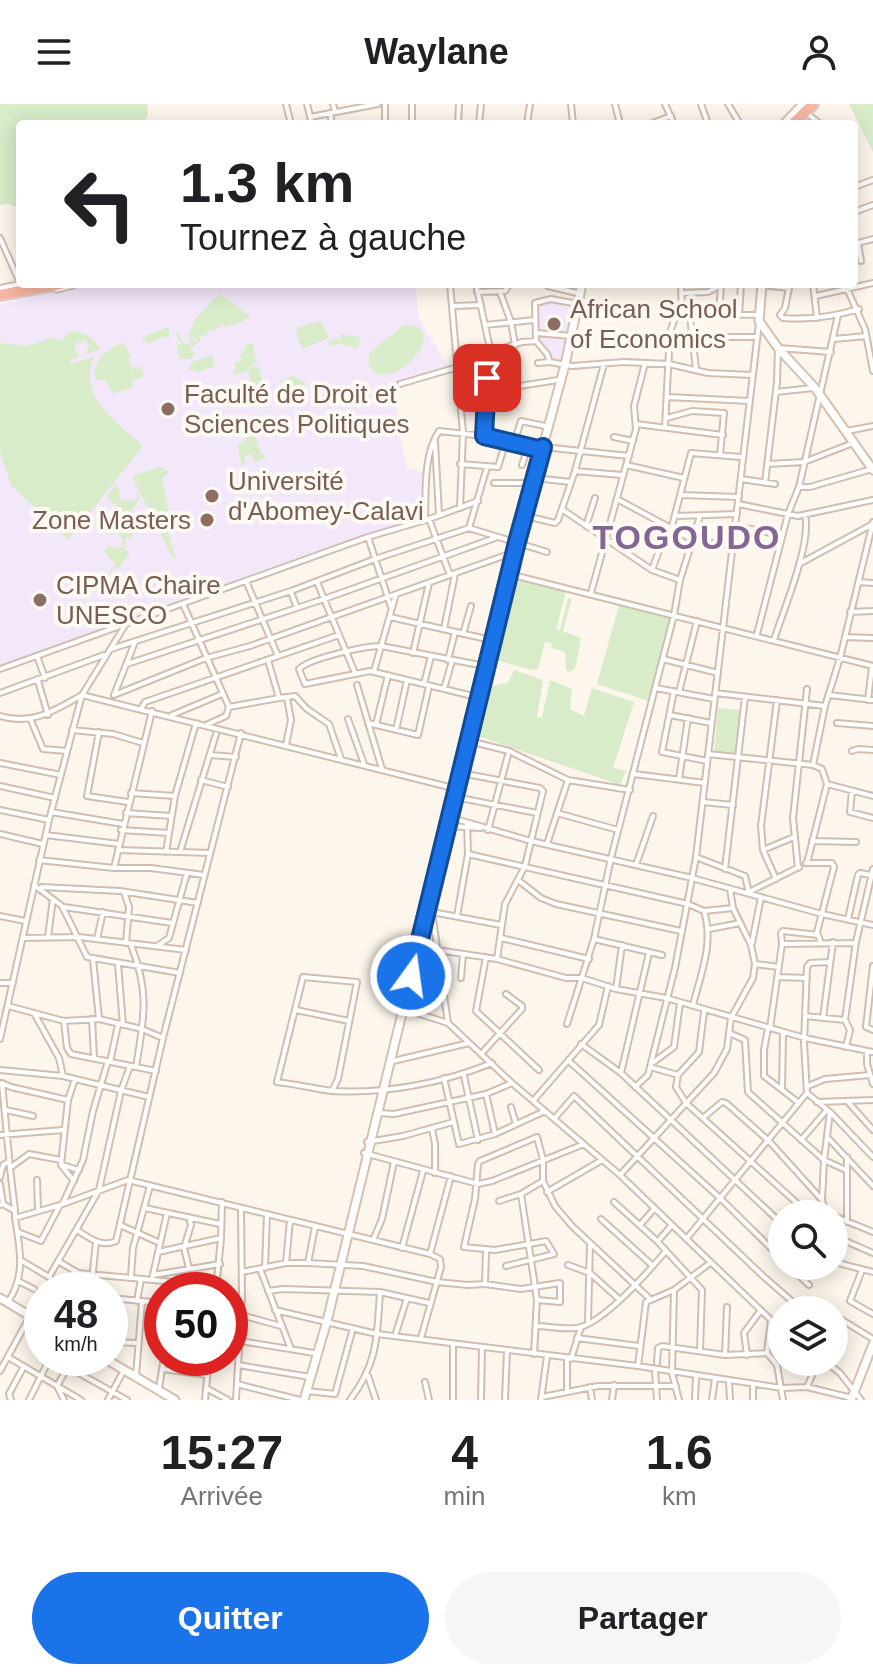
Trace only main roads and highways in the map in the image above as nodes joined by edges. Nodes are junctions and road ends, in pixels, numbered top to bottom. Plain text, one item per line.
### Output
1 (810, 106) edge
2 (795, 120) edge
3 (22, 288) edge
4 (33, 288) edge
5 (41, 288) edge
6 (579, 288) edge
7 (579, 288) edge
8 (762, 288) edge
9 (0, 293) edge
10 (576, 304) junction
11 (563, 365) junction
12 (553, 403) junction
13 (540, 448) junction
14 (873, 470) edge
15 (532, 480) junction
16 (516, 542) junction
17 (508, 573) junction
18 (489, 654) junction
19 (468, 741) junction
20 (455, 792) junction
21 (2, 1300) edge
22 (24, 1313) edge
23 (326, 1320) junction
24 (873, 1341) edge
25 (128, 1372) edge
26 (309, 1376) junction
27 (853, 1397) edge
28 (303, 1398) edge
29 (175, 1400) edge

1 - 2 highway
3 - 9 highway
4 - 9 highway
5 - 9 main road
6 - 10 main road
7 - 10 main road
8 - 14 main road
10 - 11 main road
11 - 12 main road
11 - 12 main road
12 - 13 main road
12 - 13 main road
13 - 15 main road
15 - 16 main road
15 - 16 main road
16 - 17 main road
16 - 17 main road
17 - 18 main road
17 - 18 main road
18 - 19 main road
18 - 19 main road
19 - 20 main road
19 - 20 main road
20 - 23 main road
21 - 22 main road
23 - 26 main road
23 - 26 main road
24 - 27 main road
25 - 29 main road
26 - 28 main road

